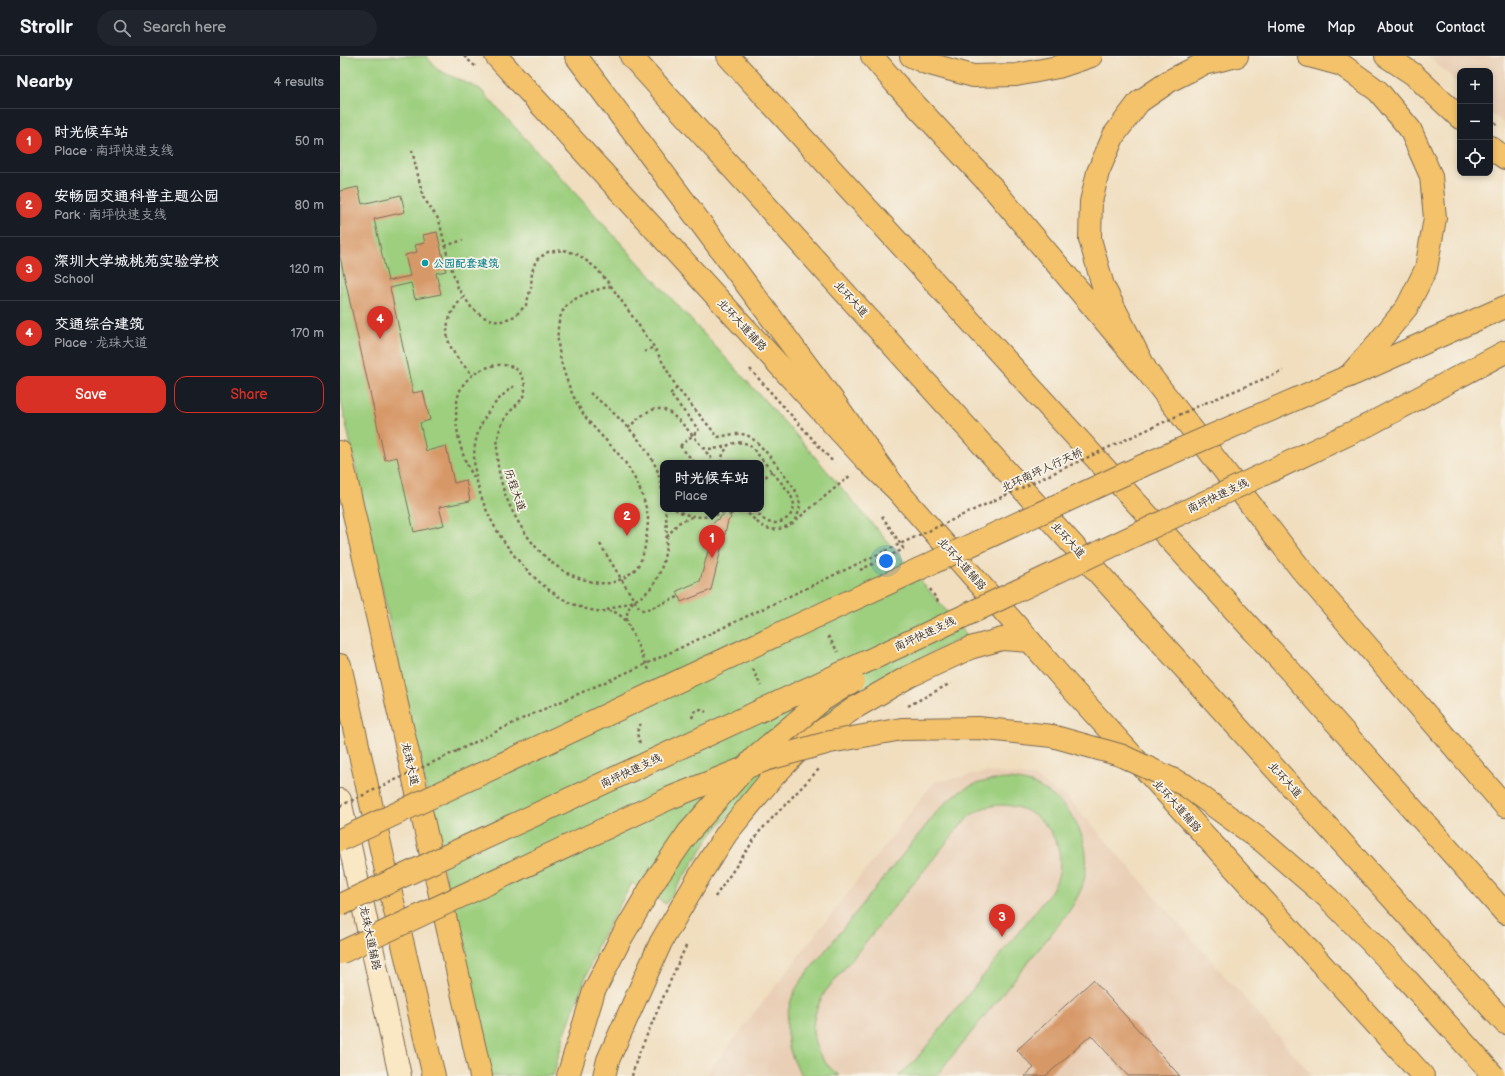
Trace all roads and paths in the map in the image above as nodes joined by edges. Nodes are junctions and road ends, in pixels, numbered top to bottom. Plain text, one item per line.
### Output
1 (496, 56) edge
2 (576, 56) edge
3 (631, 56) edge
4 (728, 56) edge
5 (872, 56) edge
6 (911, 56) edge
7 (1091, 56) edge
8 (1237, 56) edge
9 (1309, 56) edge
10 (1386, 56) edge
11 (1457, 115) edge
12 (1493, 149) edge
13 (412, 150) dead end
14 (1505, 158) edge
15 (462, 240) dead end
16 (445, 246) junction
17 (611, 286) junction
18 (464, 297) junction
19 (1505, 307) edge
20 (654, 347) junction
21 (644, 352) dead end
22 (1505, 352) edge
23 (1146, 370) junction
24 (1283, 370) dead end
25 (473, 375) junction
26 (1349, 376) junction
27 (514, 386) dead end
28 (677, 388) junction
29 (590, 393) dead end
30 (628, 428) junction
31 (728, 446) junction
32 (702, 448) junction
33 (340, 452) edge
34 (692, 460) edge
35 (712, 460) edge
36 (722, 460) edge
37 (763, 460) edge
38 (867, 461) junction
39 (764, 462) edge
40 (772, 471) junction
41 (764, 478) edge
42 (660, 482) edge
43 (478, 486) junction
44 (897, 490) junction
45 (665, 512) edge
46 (681, 512) edge
47 (722, 512) edge
48 (734, 512) edge
49 (747, 512) edge
50 (757, 512) edge
51 (730, 515) dead end
52 (694, 516) junction
53 (792, 524) junction
54 (667, 538) junction
55 (600, 544) dead end
56 (904, 549) dead end
57 (855, 572) dead end
58 (622, 580) junction
59 (823, 581) junction
60 (828, 586) dead end
61 (678, 597) dead end
62 (634, 600) junction
63 (607, 610) junction
64 (627, 622) junction
65 (926, 634) junction
66 (1030, 641) junction
67 (646, 664) junction
68 (340, 665) edge
69 (650, 671) dead end
70 (956, 681) dead end
71 (904, 709) dead end
72 (822, 766) dead end
73 (340, 800) edge
74 (1503, 802) edge
75 (340, 806) edge
76 (340, 840) edge
77 (711, 903) dead end
78 (340, 906) edge
79 (1505, 913) edge
80 (688, 942) dead end
81 (340, 953) edge
82 (1505, 1023) edge
83 (400, 1076) edge
84 (434, 1076) edge
85 (481, 1076) edge
86 (568, 1076) edge
87 (604, 1076) edge
88 (632, 1076) edge
89 (1423, 1076) edge
90 (1494, 1076) edge

1 - 38 main road, 北环大道辅路
2 - 44 main road
3 - 82 main road, 北环大道
4 - 79 main road
5 - 23 main road
6 - 7 main road
8 - 23 main road
9 - 26 main road
10 - 11 main road
12 - 14 main road
13 - 16 path
15 - 16 path
16 - 18 path
17 - 18 path
17 - 20 path
17 - 58 path, 历程大道
18 - 25 path
19 - 26 main road
20 - 21 path
20 - 28 path
22 - 65 main road, 南坪快速支线, bridge
23 - 74 main road
24 - 59 path, 北环南坪人行天桥, bridge
25 - 43 path, 历程大道
25 - 58 path, 历程大道
26 - 76 main road, bridge
27 - 43 path
28 - 34 path, bridge
28 - 53 path
29 - 30 path
30 - 32 path
30 - 42 path
31 - 32 path
31 - 36 path
31 - 37 path
32 - 35 path
33 - 85 main road, 龙珠大道
38 - 44 main road, 北环大道辅路
38 - 53 path
39 - 40 path
40 - 41 path
40 - 50 path
43 - 63 path
44 - 66 main road, 北环大道辅路
45 - 54 path
46 - 52 path
47 - 52 path
48 - 51 path
49 - 53 path
52 - 54 path
54 - 62 path
55 - 58 path
56 - 57 path
58 - 62 path
59 - 60 path
59 - 67 path, 北环南坪人行天桥
61 - 62 path
62 - 63 path
62 - 64 path
63 - 64 path
64 - 67 path
65 - 78 main road, 南坪快速支线, bridge
65 - 86 main road, bridge
66 - 87 main road
66 - 89 main road, 北环大道辅路
67 - 69 path
67 - 75 path, 北环南坪人行天桥, bridge
68 - 84 main road
70 - 71 path
72 - 77 path
73 - 83 main road, 龙珠大道辅路
80 - 88 path
81 - 90 main road, bridge

